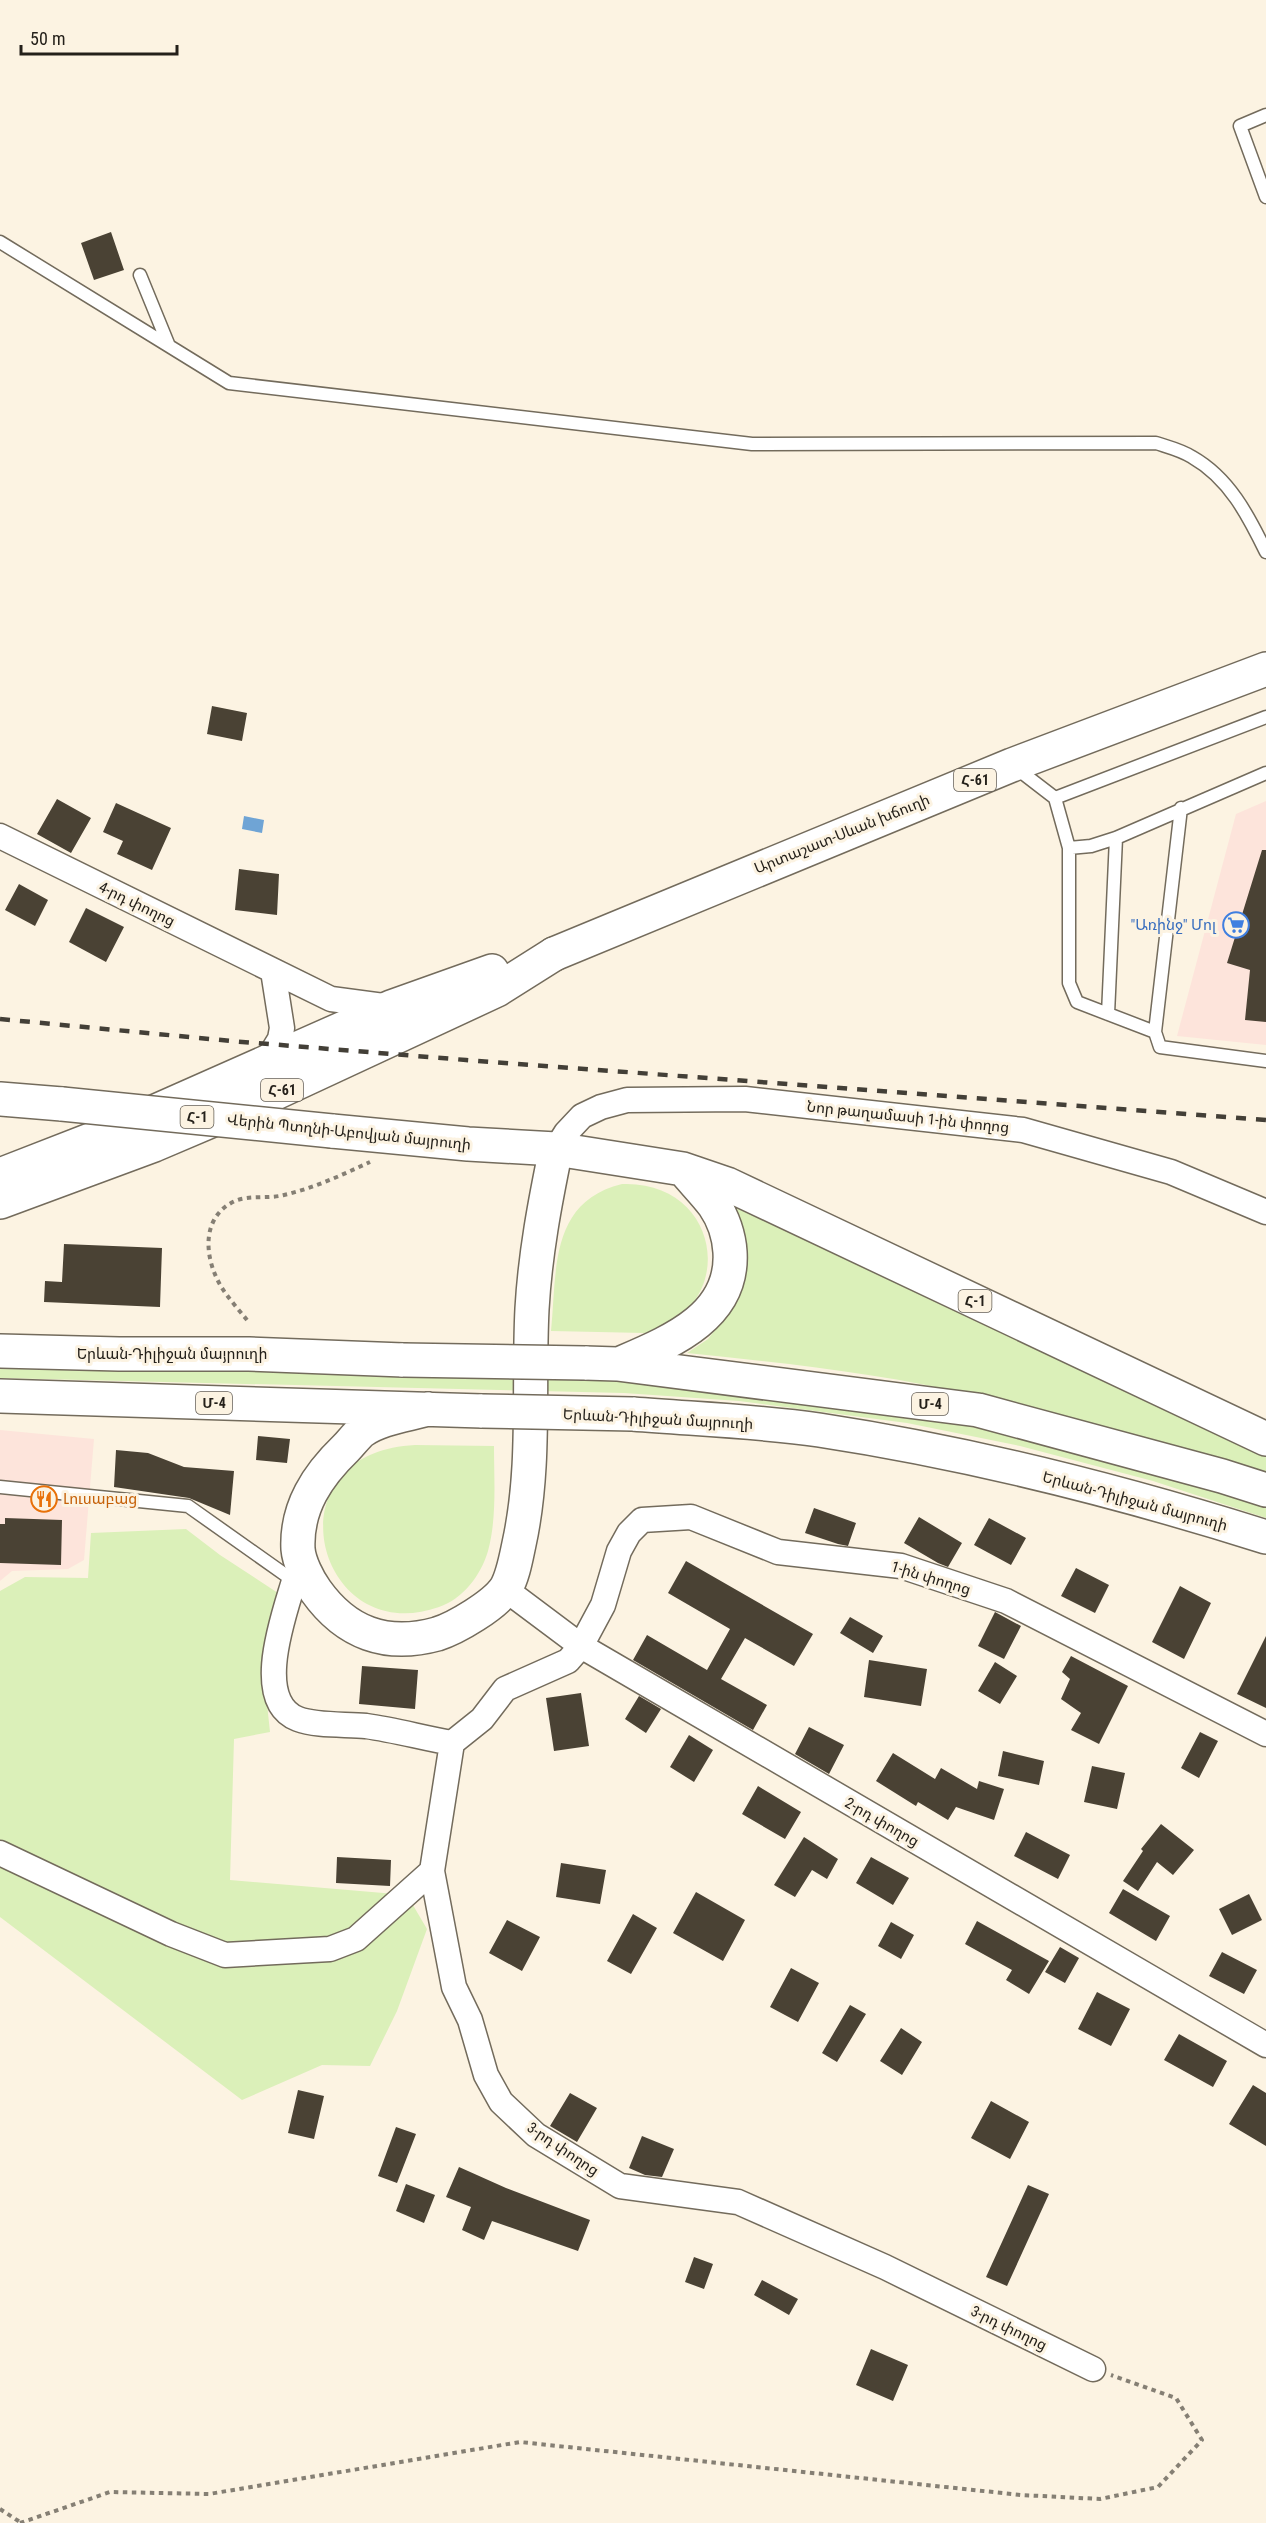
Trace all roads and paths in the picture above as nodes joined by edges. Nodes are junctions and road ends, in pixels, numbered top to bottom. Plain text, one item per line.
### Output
1 (1266, 115) edge
2 (1266, 197) edge
3 (0, 242) edge
4 (140, 275) dead end
5 (169, 346) junction
6 (1266, 552) edge
7 (1266, 669) edge
8 (1266, 717) edge
9 (1012, 765) junction
10 (1264, 778) edge
11 (1055, 798) junction
12 (1181, 808) junction
13 (0, 836) edge
14 (1116, 838) junction
15 (1069, 848) junction
16 (554, 954) junction
17 (273, 971) junction
18 (391, 1007) junction
19 (1108, 1014) junction
20 (1155, 1032) junction
21 (1266, 1061) edge
22 (266, 1062) junction
23 (0, 1099) edge
24 (556, 1149) junction
25 (378, 1159) dead end
26 (683, 1169) junction
27 (0, 1175) edge
28 (0, 1202) edge
29 (1266, 1212) edge
30 (247, 1320) dead end
31 (0, 1351) edge
32 (617, 1365) junction
33 (0, 1396) edge
34 (428, 1409) junction
35 (1266, 1439) edge
36 (0, 1487) edge
37 (1266, 1490) edge
38 (1266, 1537) edge
39 (302, 1582) junction
40 (505, 1588) junction
41 (581, 1646) junction
42 (1266, 1734) edge
43 (452, 1743) junction
44 (0, 1853) edge
45 (432, 1871) junction
46 (1266, 2045) edge
47 (1093, 2369) joint
48 (0, 2509) edge
49 (20, 2523) edge

1 - 2 lane
3 - 5 lane
4 - 5 lane
5 - 6 lane
7 - 9 main road, Արտաշատ-Սևան խճուղի / Հ-61
8 - 11 lane
9 - 11 lane
9 - 16 main road, Արտաշատ-Սևան խճուղի / Հ-61
10 - 12 lane
11 - 15 lane
12 - 14 lane
12 - 20 lane
13 - 17 street, 4-րդ փողոց
14 - 15 lane
14 - 19 lane
15 - 19 lane
16 - 18 main road, Հ-61
16 - 28 main road, Հ-61
17 - 18 street, 4-րդ փողոց
17 - 22 street
18 - 22 main road, Հ-61
19 - 20 lane
20 - 21 lane
22 - 27 main road, Հ-61
23 - 24 main road, Վերին Պտղնի-Աբովյան մայրուղի / Հ-1, bridge
24 - 26 main road, Հ-1
24 - 29 street, Նոր թաղամասի 1-ին փողոց
24 - 40 main road
25 - 30 path
26 - 32 main road
26 - 35 main road, Հ-1
31 - 32 main road, Երևան-Դիլիջան մայրուղի / Մ-4, bridge
32 - 37 main road, Երևան-Դիլիջան մայրուղի / Մ-4
33 - 34 main road, Երևան-Դիլիջան մայրուղի / Մ-4
34 - 38 main road, Երևան-Դիլիջան մայրուղի / Մ-4, bridge
34 - 39 main road
36 - 39 lane
39 - 40 main road
39 - 43 street
40 - 41 street, 2-րդ փողոց
41 - 42 street, 1-ին փողոց
41 - 43 street
41 - 46 street, 2-րդ փողոց
43 - 45 street, 3-րդ փողոց
44 - 45 street
45 - 47 street, 3-րդ փողոց
47 - 49 path
48 - 49 path

